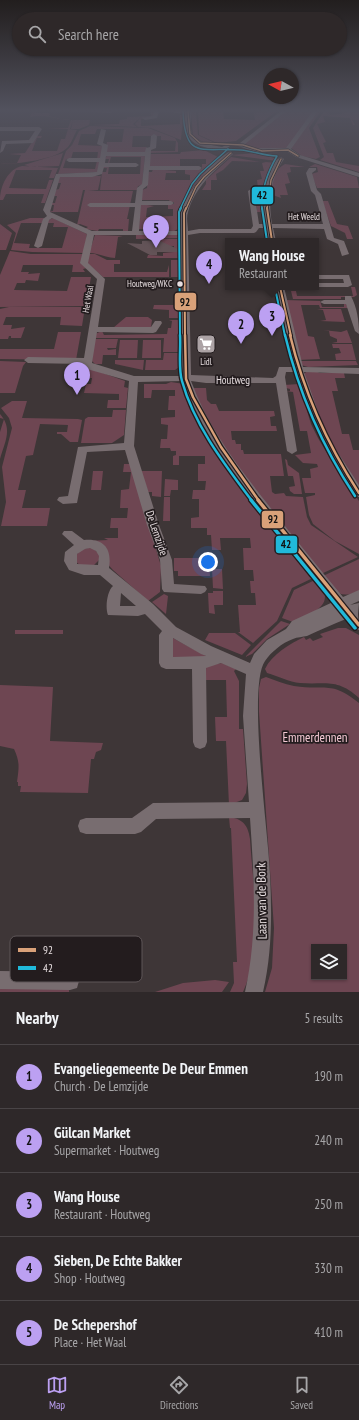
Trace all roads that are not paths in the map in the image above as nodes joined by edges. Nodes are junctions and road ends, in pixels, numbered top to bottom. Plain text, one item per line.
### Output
1 (123, 157) edge
2 (147, 157) edge
3 (226, 157) edge
4 (286, 157) edge
5 (290, 158) junction
6 (69, 160) dead end
7 (103, 160) junction
8 (136, 165) dead end
9 (146, 168) junction
10 (198, 168) dead end
11 (314, 169) dead end
12 (359, 175) edge
13 (251, 191) dead end
14 (171, 203) dead end
15 (138, 204) junction
16 (90, 205) dead end
17 (51, 216) junction
18 (256, 226) junction
19 (269, 226) junction
20 (326, 227) junction
21 (91, 233) junction
22 (135, 233) junction
23 (184, 233) junction
24 (271, 238) edge
25 (38, 246) dead end
26 (345, 254) dead end
27 (319, 277) edge
28 (319, 285) edge
29 (281, 290) edge
30 (324, 302) dead end
31 (158, 323) dead end
32 (93, 329) junction
33 (359, 331) edge
34 (28, 360) dead end
35 (88, 361) junction
36 (298, 369) junction
37 (359, 369) edge
38 (280, 377) junction
39 (134, 379) junction
40 (186, 379) junction
41 (129, 446) junction
42 (292, 451) dead end
43 (359, 493) edge
44 (63, 500) dead end
45 (68, 534) dead end
46 (82, 545) junction
47 (103, 570) junction
48 (122, 586) junction
49 (201, 589) dead end
50 (359, 595) edge
51 (340, 603) junction
52 (148, 608) junction
53 (354, 611) edge
54 (359, 625) edge
55 (171, 631) junction
56 (291, 632) junction
57 (222, 657) junction
58 (199, 663) junction
59 (253, 671) junction
60 (200, 742) dead end
61 (256, 810) junction
62 (86, 826) dead end
63 (0, 980) edge
64 (10, 980) edge
65 (254, 992) edge

1 - 7 street
2 - 9 street
3 - 23 street
4 - 5 street
5 - 12 street
5 - 19 street
6 - 7 street
7 - 8 street
7 - 17 street
9 - 10 street
9 - 15 street
11 - 20 street, Het Weeld
13 - 18 street
14 - 15 street
15 - 16 street
15 - 22 street
17 - 21 street
17 - 25 street
18 - 19 street
18 - 23 street
19 - 20 street, Het Weeld
19 - 24 street
20 - 26 street, Het Weeld
21 - 22 street
21 - 32 street, Het Waal
22 - 23 street
23 - 40 street
27 - 28 street
29 - 36 street
30 - 33 street
31 - 32 street
32 - 35 street
34 - 35 street
35 - 39 street
36 - 37 street
36 - 38 street, Houtweg
36 - 43 street
38 - 40 street, Houtweg
38 - 42 street
39 - 40 street
39 - 41 street, De Lemzijde
40 - 51 street
41 - 44 street
41 - 49 street, De Lemzijde
45 - 46 street
46 - 47 street
46 - 47 street
47 - 48 street
48 - 52 street
48 - 52 street
50 - 51 street, Laan van de Bork
51 - 53 street
51 - 56 street, Laan van de Bork
52 - 55 street
53 - 54 street
53 - 56 street, Laan van de Bork
55 - 57 street
55 - 58 street
56 - 59 street, Laan van de Bork
57 - 58 street
57 - 59 street
58 - 60 street
59 - 61 street, Laan van de Bork
61 - 62 street
61 - 65 street, Laan van de Bork
63 - 64 street

